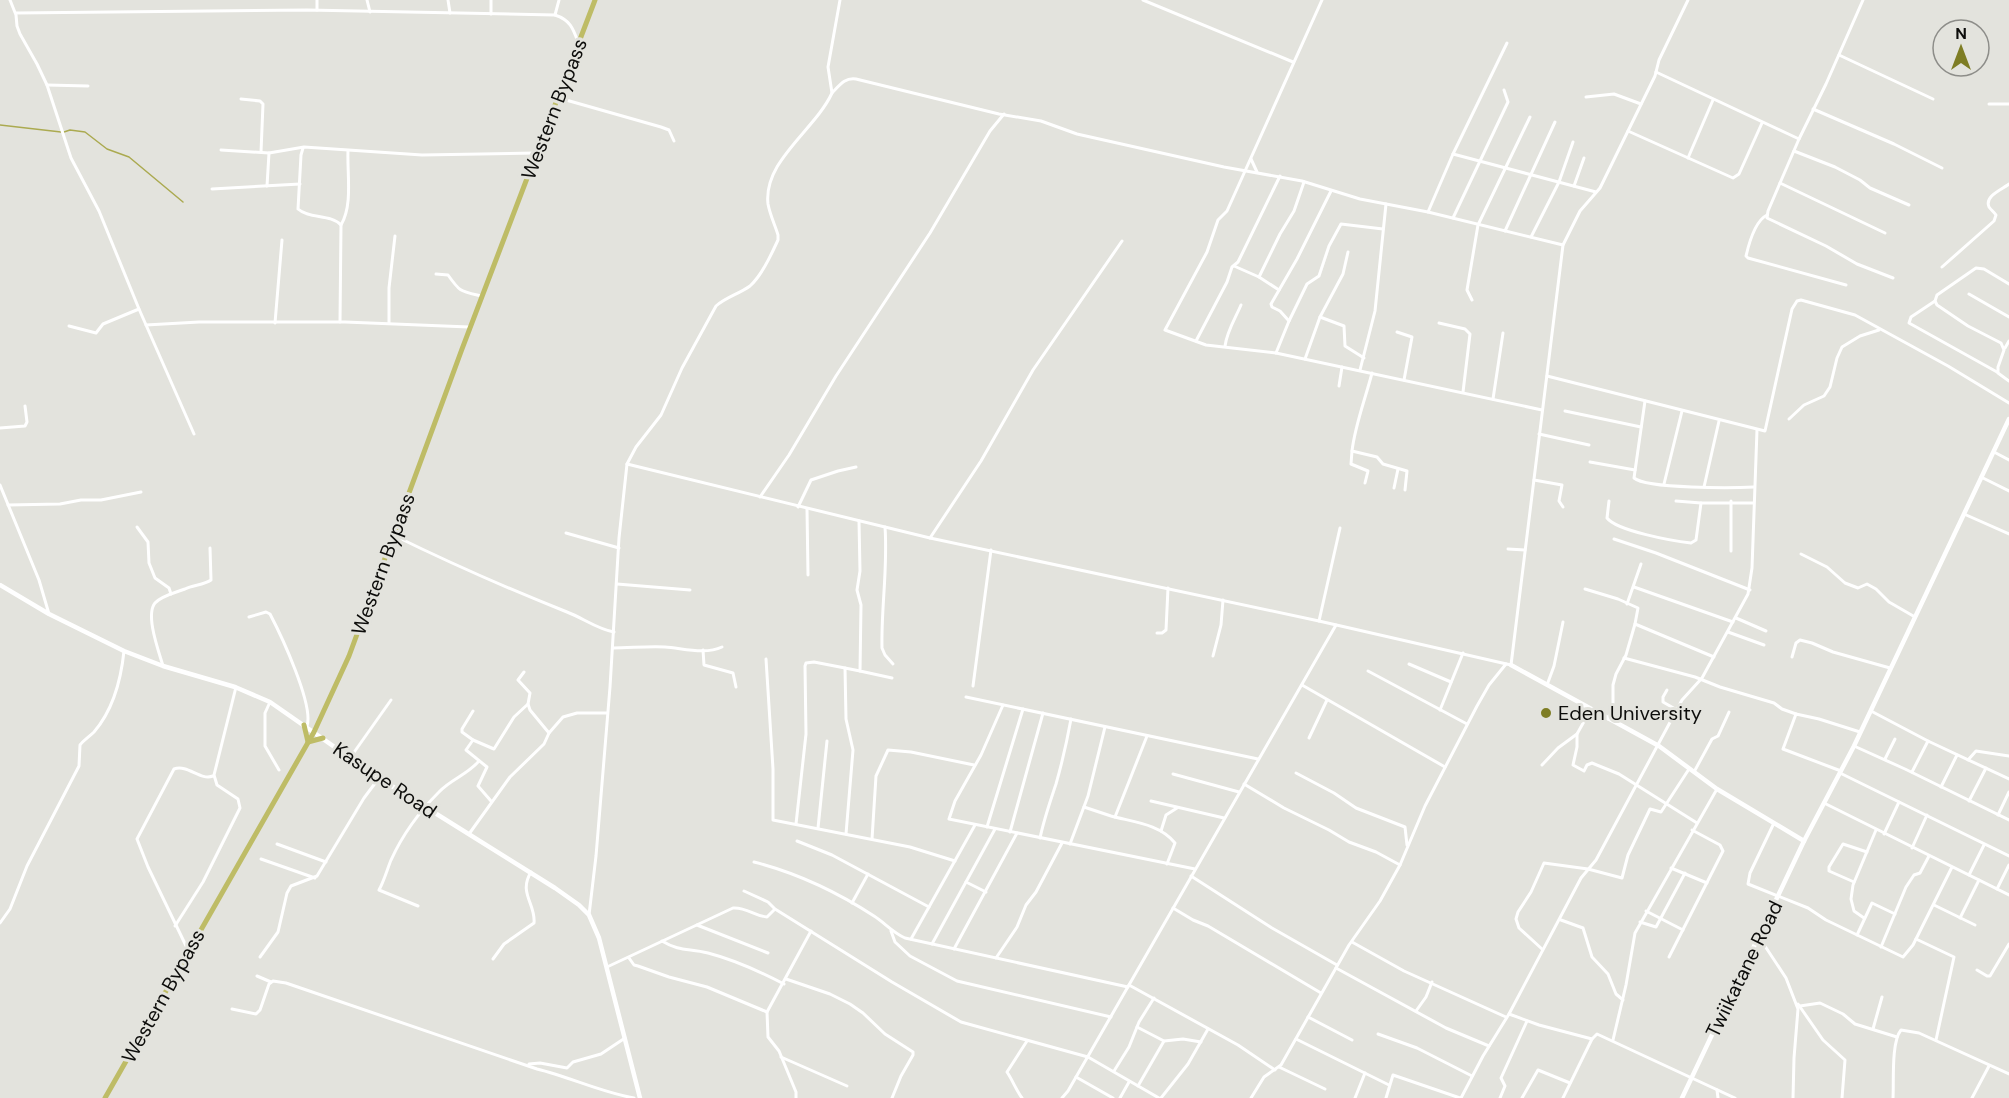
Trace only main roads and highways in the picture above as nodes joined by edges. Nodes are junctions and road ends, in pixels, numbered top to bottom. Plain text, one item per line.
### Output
1 (596, 0) edge
2 (318, 722) junction
3 (308, 742) junction
4 (105, 1098) edge

1 - 2 main road, Western Bypass
2 - 3 main road, Western Bypass
2 - 3 main road
2 - 3 main road
3 - 4 main road, Western Bypass

